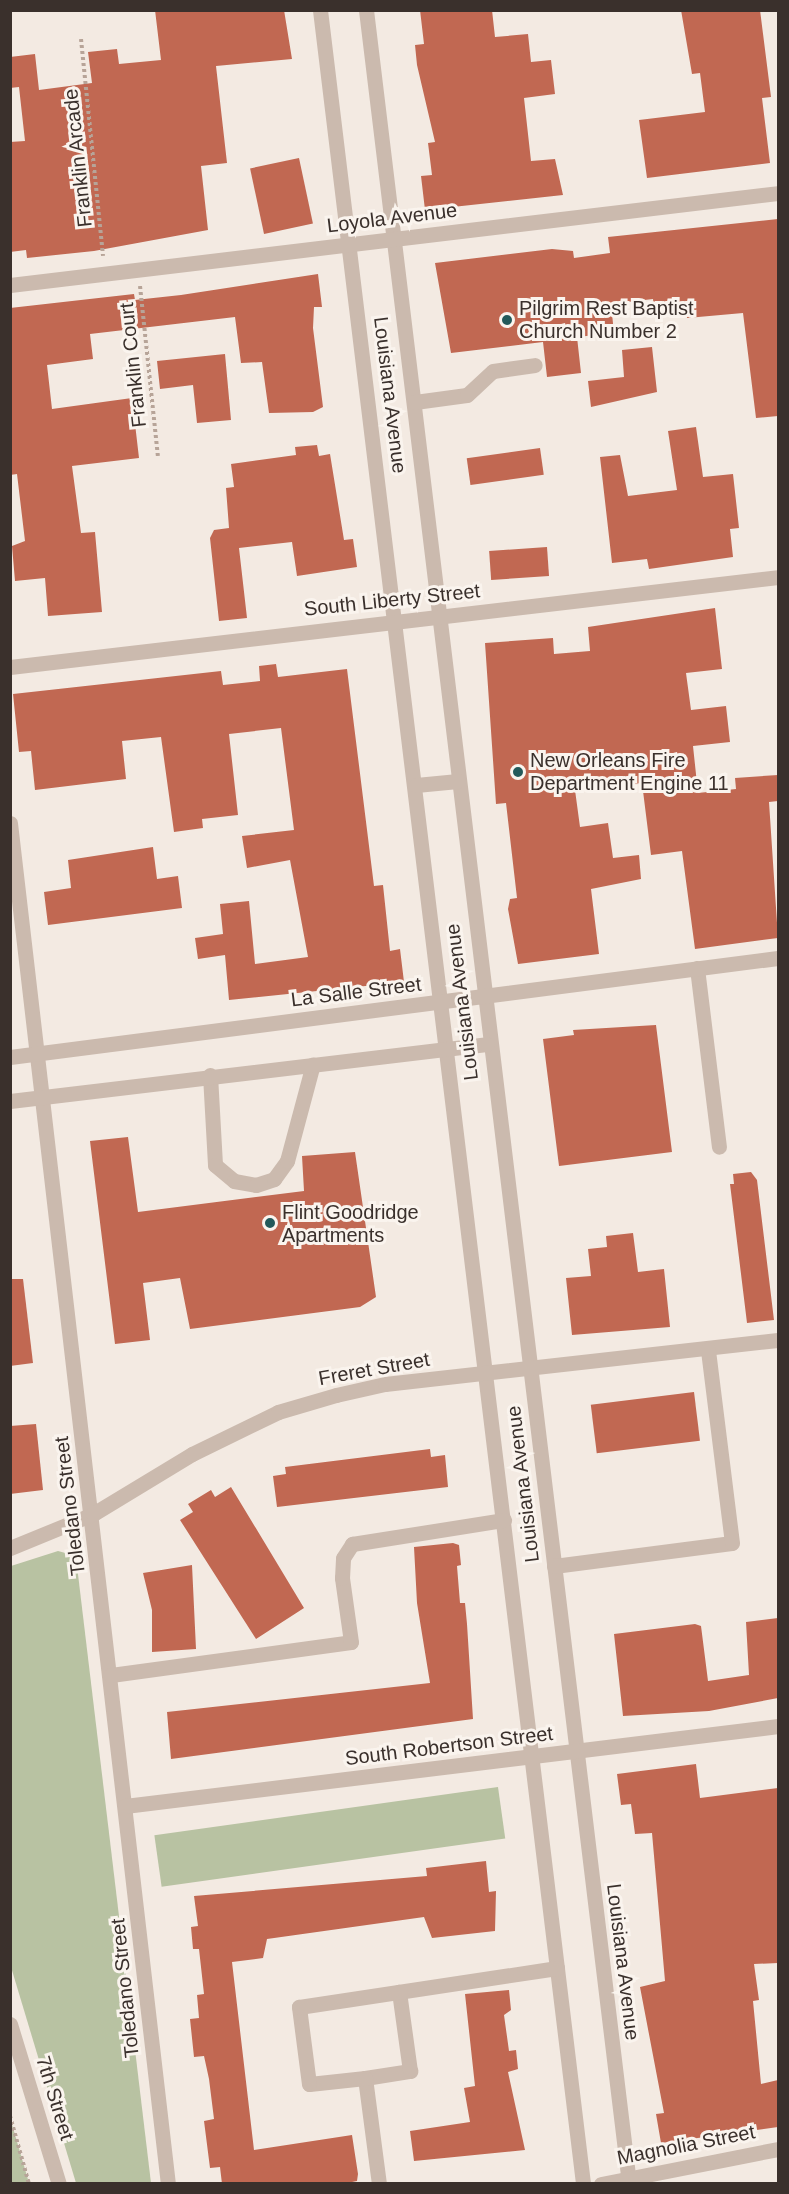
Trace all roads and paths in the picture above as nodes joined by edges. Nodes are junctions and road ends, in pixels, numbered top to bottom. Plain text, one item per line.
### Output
1 (320, 10) edge
2 (366, 10) edge
3 (81, 39) dead end
4 (778, 193) edge
5 (394, 238) junction
6 (349, 244) junction
7 (138, 271) junction
8 (105, 274) junction
9 (10, 285) edge
10 (535, 365) dead end
11 (414, 402) junction
12 (158, 456) dead end
13 (778, 577) edge
14 (441, 616) junction
15 (397, 620) junction
16 (10, 667) edge
17 (458, 781) junction
18 (416, 785) junction
19 (10, 823) edge
20 (778, 958) edge
21 (698, 968) junction
22 (481, 995) junction
23 (441, 1002) junction
24 (488, 1044) junction
25 (447, 1049) junction
26 (35, 1052) junction
27 (10, 1057) edge
28 (313, 1064) junction
29 (210, 1075) junction
30 (41, 1095) junction
31 (10, 1101) edge
32 (718, 1146) dead end
33 (778, 1340) edge
34 (708, 1349) junction
35 (531, 1370) junction
36 (486, 1375) junction
37 (93, 1514) junction
38 (504, 1520) junction
39 (10, 1548) edge
40 (554, 1566) junction
41 (111, 1675) junction
42 (778, 1726) edge
43 (576, 1752) junction
44 (532, 1757) junction
45 (125, 1806) junction
46 (557, 1968) junction
47 (399, 1992) junction
48 (10, 2024) edge
49 (364, 2078) junction
50 (10, 2116) edge
51 (17, 2138) junction
52 (10, 2141) edge
53 (778, 2149) edge
54 (629, 2179) edge
55 (29, 2184) edge
56 (59, 2184) edge
57 (168, 2184) edge
58 (379, 2184) edge
59 (583, 2184) edge
60 (601, 2184) edge

1 - 6 street, Louisiana Avenue
2 - 5 street, Louisiana Avenue
3 - 8 path, Franklin Arcade
4 - 5 street, Loyola Avenue
5 - 6 street, Loyola Avenue
5 - 11 street, Louisiana Avenue
6 - 7 street, Loyola Avenue
6 - 15 street, Louisiana Avenue
7 - 8 street, Loyola Avenue
7 - 12 path, Franklin Court
8 - 9 street, Loyola Avenue
10 - 11 street
11 - 14 street, Louisiana Avenue
13 - 14 street, South Liberty Street
14 - 15 street, South Liberty Street
14 - 17 street, Louisiana Avenue
15 - 16 street, South Liberty Street
15 - 18 street, Louisiana Avenue
17 - 18 street
17 - 22 street, Louisiana Avenue
18 - 23 street, Louisiana Avenue
19 - 26 street, Toledano Street
20 - 21 street, La Salle Street
21 - 22 street, La Salle Street
21 - 32 street
22 - 23 street, La Salle Street
22 - 24 street, Louisiana Avenue
23 - 25 street, Louisiana Avenue
23 - 26 street, La Salle Street
24 - 25 street
24 - 35 street, Louisiana Avenue
25 - 28 street
25 - 36 street, Louisiana Avenue
26 - 27 street, La Salle Street
26 - 30 street, Toledano Street
28 - 29 street
28 - 29 street
29 - 30 street
30 - 31 street
30 - 37 street, Toledano Street
33 - 34 street, Freret Street
34 - 35 street, Freret Street
34 - 40 street
35 - 36 street, Freret Street
35 - 40 street, Louisiana Avenue
36 - 37 street, Freret Street
36 - 38 street, Louisiana Avenue
37 - 39 street, Freret Street
37 - 41 street, Toledano Street
38 - 41 street
38 - 44 street, Louisiana Avenue
40 - 43 street, Louisiana Avenue
41 - 45 street, Toledano Street
42 - 43 street, South Robertson Street
43 - 44 street, South Robertson Street
43 - 54 street, Louisiana Avenue
44 - 45 street, South Robertson Street
44 - 46 street, Louisiana Avenue
45 - 57 street, Toledano Street
46 - 47 street
46 - 59 street, Louisiana Avenue
47 - 49 street
47 - 49 street
48 - 56 street, 7th Street
49 - 58 street
50 - 51 path
51 - 52 path
51 - 55 path
53 - 54 street, Magnolia Street
54 - 60 street, Magnolia Street

